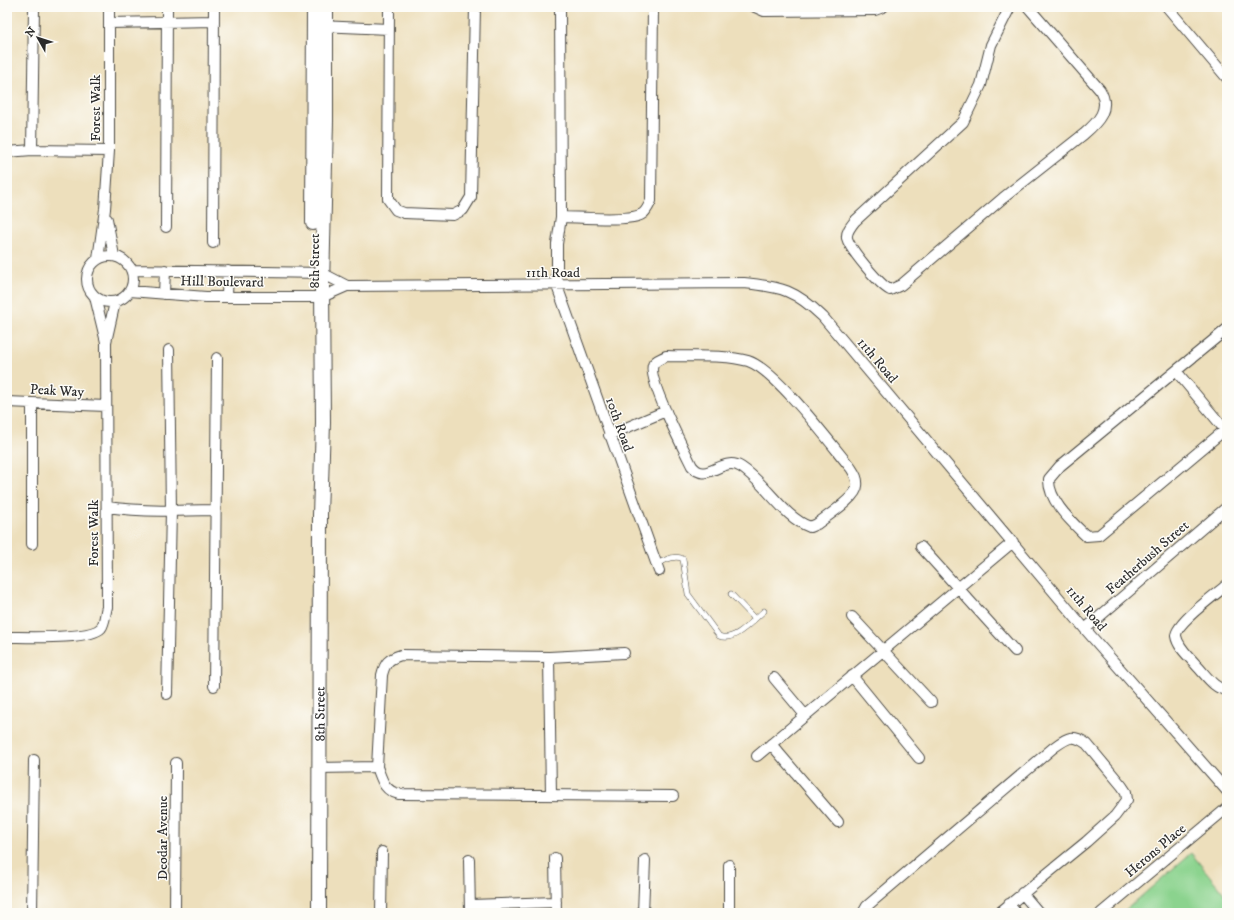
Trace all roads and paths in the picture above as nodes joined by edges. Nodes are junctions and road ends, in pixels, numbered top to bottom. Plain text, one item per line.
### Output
1 (34, 7) edge
2 (109, 7) edge
3 (166, 7) edge
4 (214, 7) edge
5 (314, 7) edge
6 (326, 7) edge
7 (389, 7) edge
8 (475, 7) edge
9 (560, 7) edge
10 (653, 7) edge
11 (755, 7) edge
12 (883, 7) edge
13 (1010, 7) edge
14 (1028, 7) edge
15 (1167, 7) edge
16 (214, 21) junction
17 (166, 22) junction
18 (109, 23) junction
19 (320, 26) junction
20 (389, 29) junction
21 (1227, 78) edge
22 (32, 150) junction
23 (109, 151) junction
24 (7, 152) edge
25 (105, 209) junction
26 (561, 217) junction
27 (166, 226) dead end
28 (213, 243) dead end
29 (114, 256) junction
30 (98, 259) junction
31 (131, 270) junction
32 (165, 270) junction
33 (228, 271) junction
34 (318, 272) junction
35 (347, 286) junction
36 (557, 286) junction
37 (130, 291) junction
38 (164, 294) junction
39 (227, 296) junction
40 (95, 297) junction
41 (318, 297) junction
42 (115, 302) junction
43 (1227, 330) edge
44 (106, 342) junction
45 (168, 350) dead end
46 (217, 358) dead end
47 (1176, 371) junction
48 (7, 402) edge
49 (32, 404) junction
50 (106, 406) junction
51 (666, 410) junction
52 (1226, 430) edge
53 (609, 435) junction
54 (107, 507) junction
55 (1227, 507) edge
56 (215, 510) junction
57 (171, 511) junction
58 (1013, 542) junction
59 (32, 544) dead end
60 (921, 547) dead end
61 (657, 567) joint
62 (1227, 585) edge
63 (957, 587) junction
64 (731, 594) dead end
65 (764, 611) dead end
66 (852, 617) dead end
67 (755, 618) junction
68 (1085, 629) junction
69 (7, 637) edge
70 (882, 650) junction
71 (1015, 652) dead end
72 (624, 653) dead end
73 (549, 657) junction
74 (852, 676) junction
75 (774, 678) dead end
76 (214, 686) dead end
77 (1227, 690) edge
78 (167, 694) dead end
79 (931, 702) dead end
80 (805, 715) junction
81 (771, 744) junction
82 (757, 756) dead end
83 (919, 758) dead end
84 (34, 760) dead end
85 (176, 763) dead end
86 (377, 767) junction
87 (318, 768) junction
88 (1227, 791) edge
89 (551, 794) junction
90 (673, 796) dead end
91 (1227, 808) edge
92 (838, 822) dead end
93 (382, 852) dead end
94 (555, 858) dead end
95 (469, 860) dead end
96 (645, 860) dead end
97 (729, 865) dead end
98 (1022, 893) junction
99 (556, 902) junction
100 (1009, 904) junction
101 (471, 909) edge
102 (32, 913) edge
103 (175, 913) edge
104 (319, 913) edge
105 (381, 913) edge
106 (556, 913) edge
107 (643, 913) edge
108 (729, 913) edge
109 (863, 913) edge
110 (999, 913) edge
111 (1016, 913) edge
112 (1039, 913) edge
113 (1102, 913) edge

1 - 22 street
2 - 18 street, Forest Walk
3 - 17 street
4 - 16 street
5 - 19 street, 8th Street
6 - 19 street, 8th Street
7 - 20 street
8 - 20 street
9 - 26 street, 10th Road
10 - 26 street
11 - 12 street
13 - 14 street
15 - 21 street
16 - 17 street
16 - 28 street
17 - 18 street
17 - 27 street
18 - 23 street, Forest Walk
19 - 20 street
19 - 34 street, 8th Street
22 - 23 street
22 - 24 street
23 - 25 street, Forest Walk
25 - 29 street, Forest Walk
25 - 30 street, Forest Walk
26 - 36 street, 10th Road
29 - 30 street
29 - 31 street
30 - 40 street
31 - 32 street, Hill Boulevard
31 - 37 street
32 - 33 street, Hill Boulevard
32 - 38 street
33 - 34 street, Hill Boulevard
33 - 39 street
34 - 35 street, 11th Road
34 - 41 street, 8th Street
35 - 36 street, 11th Road
35 - 41 street, 11th Road
36 - 53 street, 10th Road
36 - 58 street, 11th Road
37 - 38 street, Hill Boulevard
37 - 42 street
38 - 39 street, Hill Boulevard
39 - 41 street, Hill Boulevard
40 - 42 street
40 - 44 street, Forest Walk
41 - 87 street, 8th Street
42 - 44 street, Forest Walk
43 - 47 street
44 - 50 street, Forest Walk
45 - 57 street
46 - 56 street
47 - 52 street
47 - 52 street
48 - 49 street, Peak Way
49 - 50 street, Peak Way
49 - 59 street
50 - 54 street, Forest Walk
51 - 51 street
51 - 53 street
53 - 61 street, 10th Road
54 - 57 street
54 - 69 street, Forest Walk
55 - 68 street, Featherbush Street
56 - 57 street
56 - 76 street
57 - 78 street
58 - 63 street
58 - 68 street, 11th Road
60 - 63 street
61 - 67 lane
62 - 77 street
63 - 70 street
63 - 71 street
64 - 67 lane
65 - 67 lane
66 - 70 street
68 - 88 street, 11th Road
70 - 74 street
70 - 79 street
72 - 73 street
73 - 86 street
73 - 89 street
74 - 80 street
74 - 83 street
75 - 80 street
80 - 81 street
81 - 82 street
81 - 92 street
84 - 102 street
85 - 103 street, Deodar Avenue
86 - 87 street
86 - 89 street
87 - 104 street, 8th Street
89 - 90 street
91 - 113 street, Herons Place
93 - 105 street
94 - 99 street
95 - 101 street
96 - 107 street
97 - 108 street
98 - 100 street
98 - 109 street
98 - 112 street
99 - 101 street
99 - 106 street
100 - 110 street
100 - 111 street

